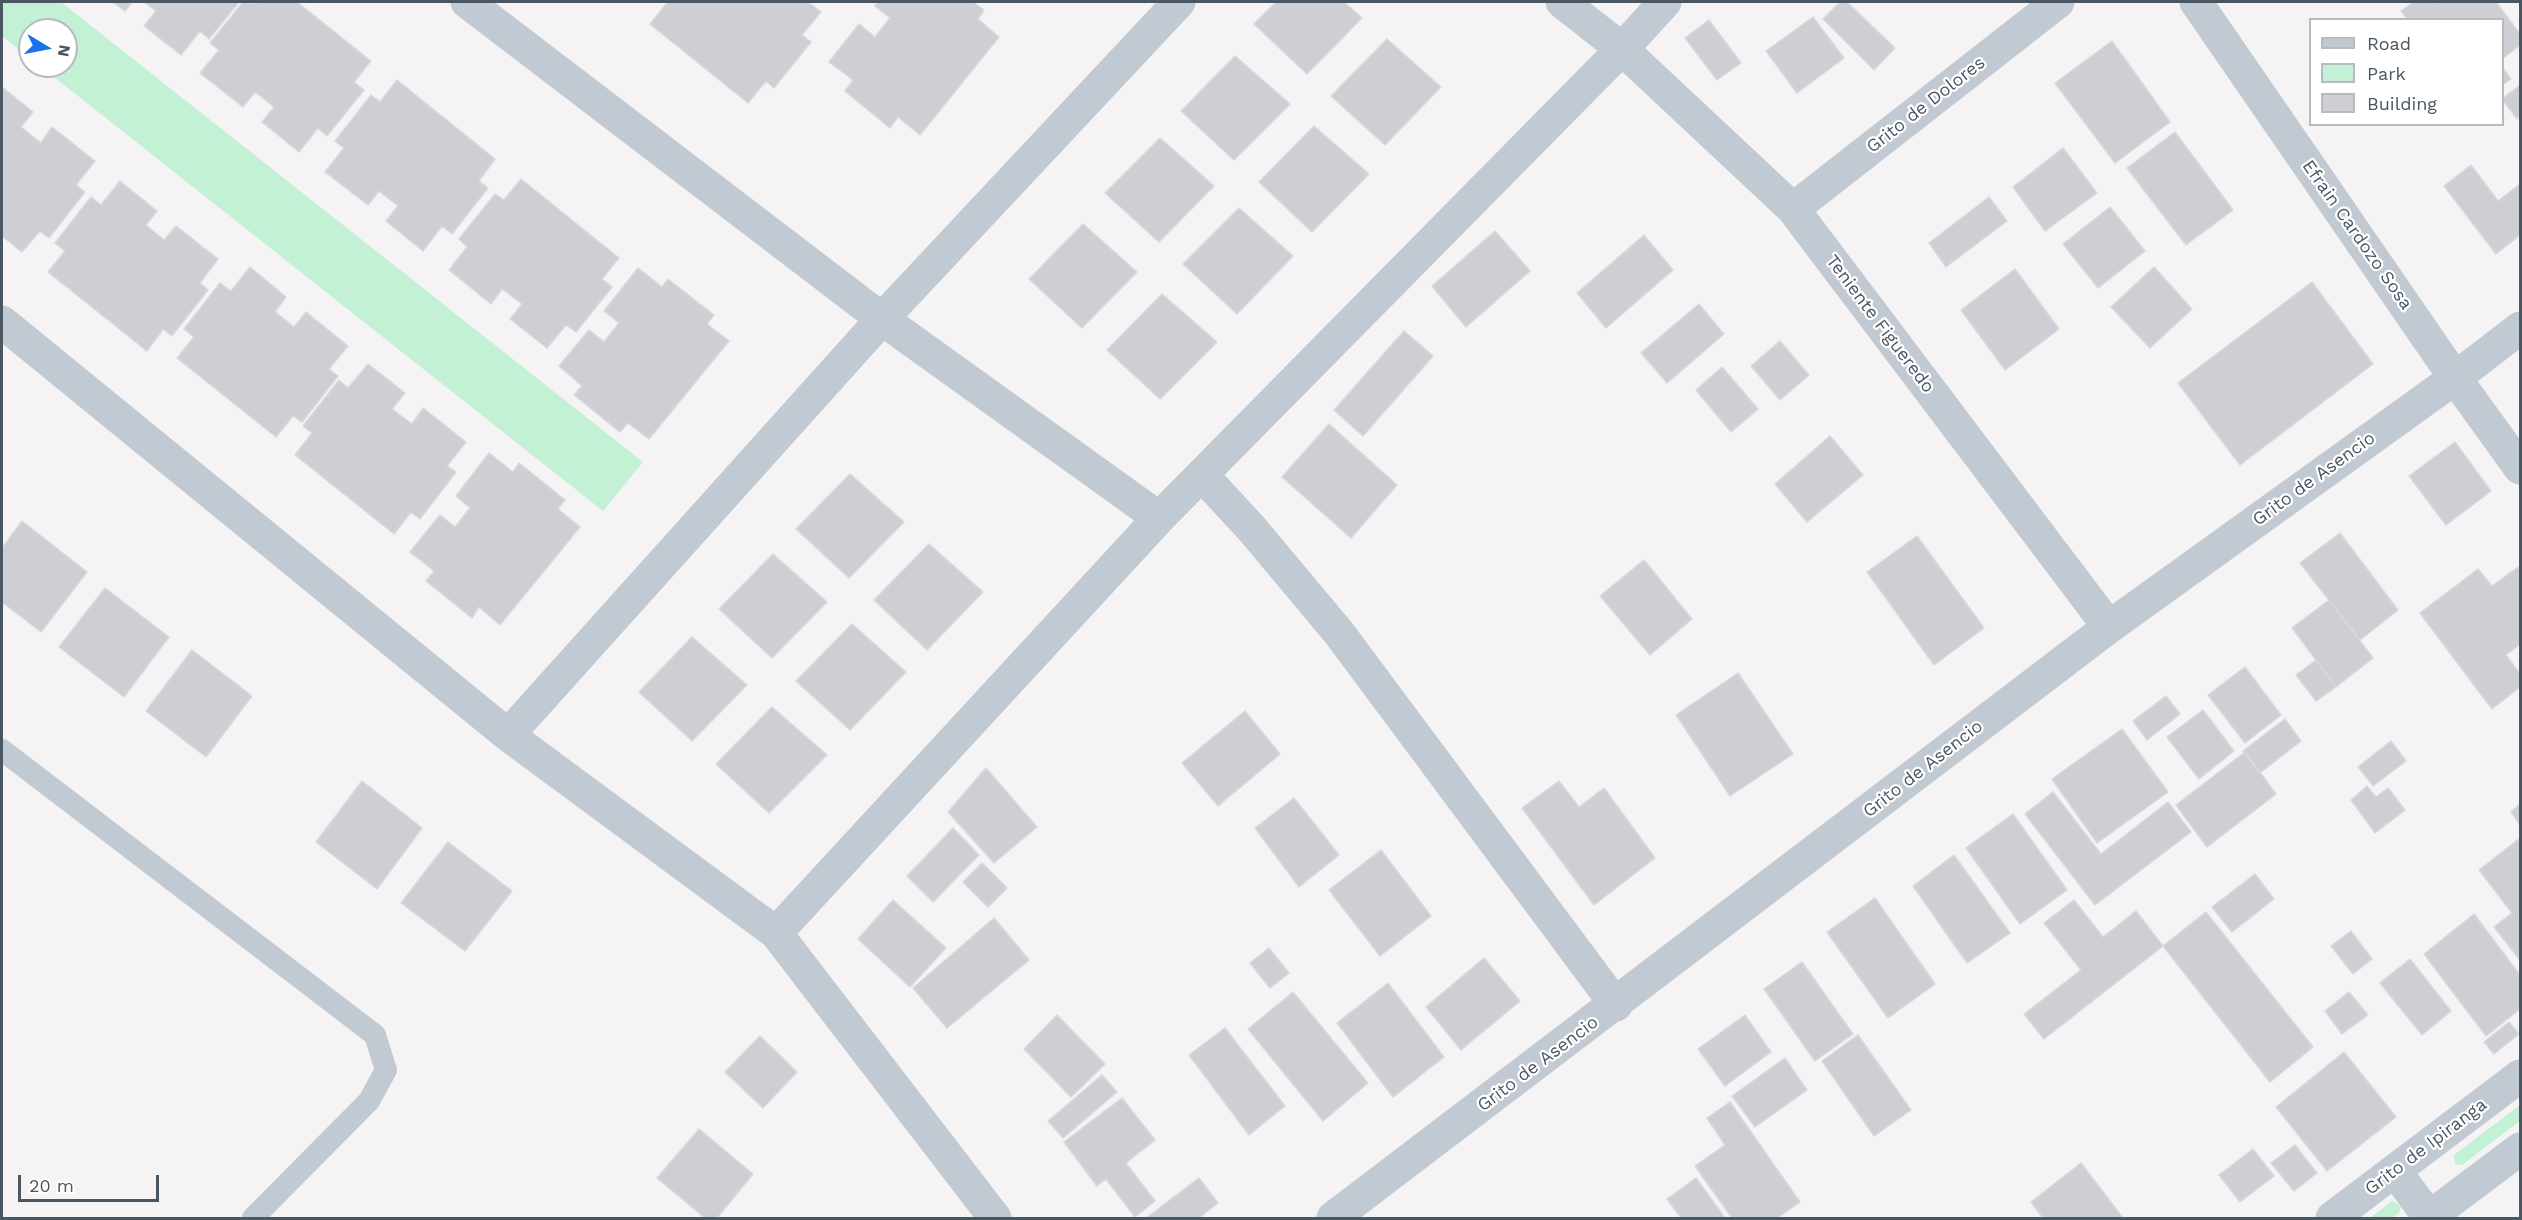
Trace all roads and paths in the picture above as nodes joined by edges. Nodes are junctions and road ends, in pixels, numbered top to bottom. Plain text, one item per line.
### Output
1 (467, 2) edge
2 (1179, 2) edge
3 (1562, 2) edge
4 (1665, 2) edge
5 (2058, 2) edge
6 (2196, 2) edge
7 (1622, 49) junction
8 (1793, 209) junction
9 (882, 319) junction
10 (2, 322) edge
11 (2520, 328) edge
12 (2455, 378) junction
13 (2520, 468) edge
14 (1202, 475) junction
15 (1159, 518) junction
16 (2109, 627) junction
17 (508, 735) junction
18 (2, 750) edge
19 (776, 933) junction
20 (1617, 1005) junction
21 (2520, 1076) edge
22 (2520, 1149) edge
23 (2395, 1171) junction
24 (253, 1218) edge
25 (995, 1218) edge
26 (1333, 1218) edge
27 (2332, 1218) edge
28 (2430, 1218) edge

1 - 9 street
2 - 9 street
3 - 7 street, Teniente Figueredo
4 - 7 street
5 - 8 street, Grito de Dolores
6 - 12 street, Efrain Cardozo Sosa
7 - 8 street, Teniente Figueredo
7 - 14 street
8 - 16 street, Teniente Figueredo
9 - 15 street
9 - 17 street
10 - 17 street
11 - 12 street, Grito de Asencio
12 - 13 street, Efrain Cardozo Sosa
12 - 16 street, Grito de Asencio
14 - 15 street
14 - 20 street
15 - 19 street
16 - 20 street, Grito de Asencio
17 - 19 street
18 - 24 lane
19 - 25 street
20 - 26 street, Grito de Asencio
21 - 23 street, Grito de Ipiranga
22 - 28 street
23 - 27 street, Grito de Ipiranga
23 - 28 street

